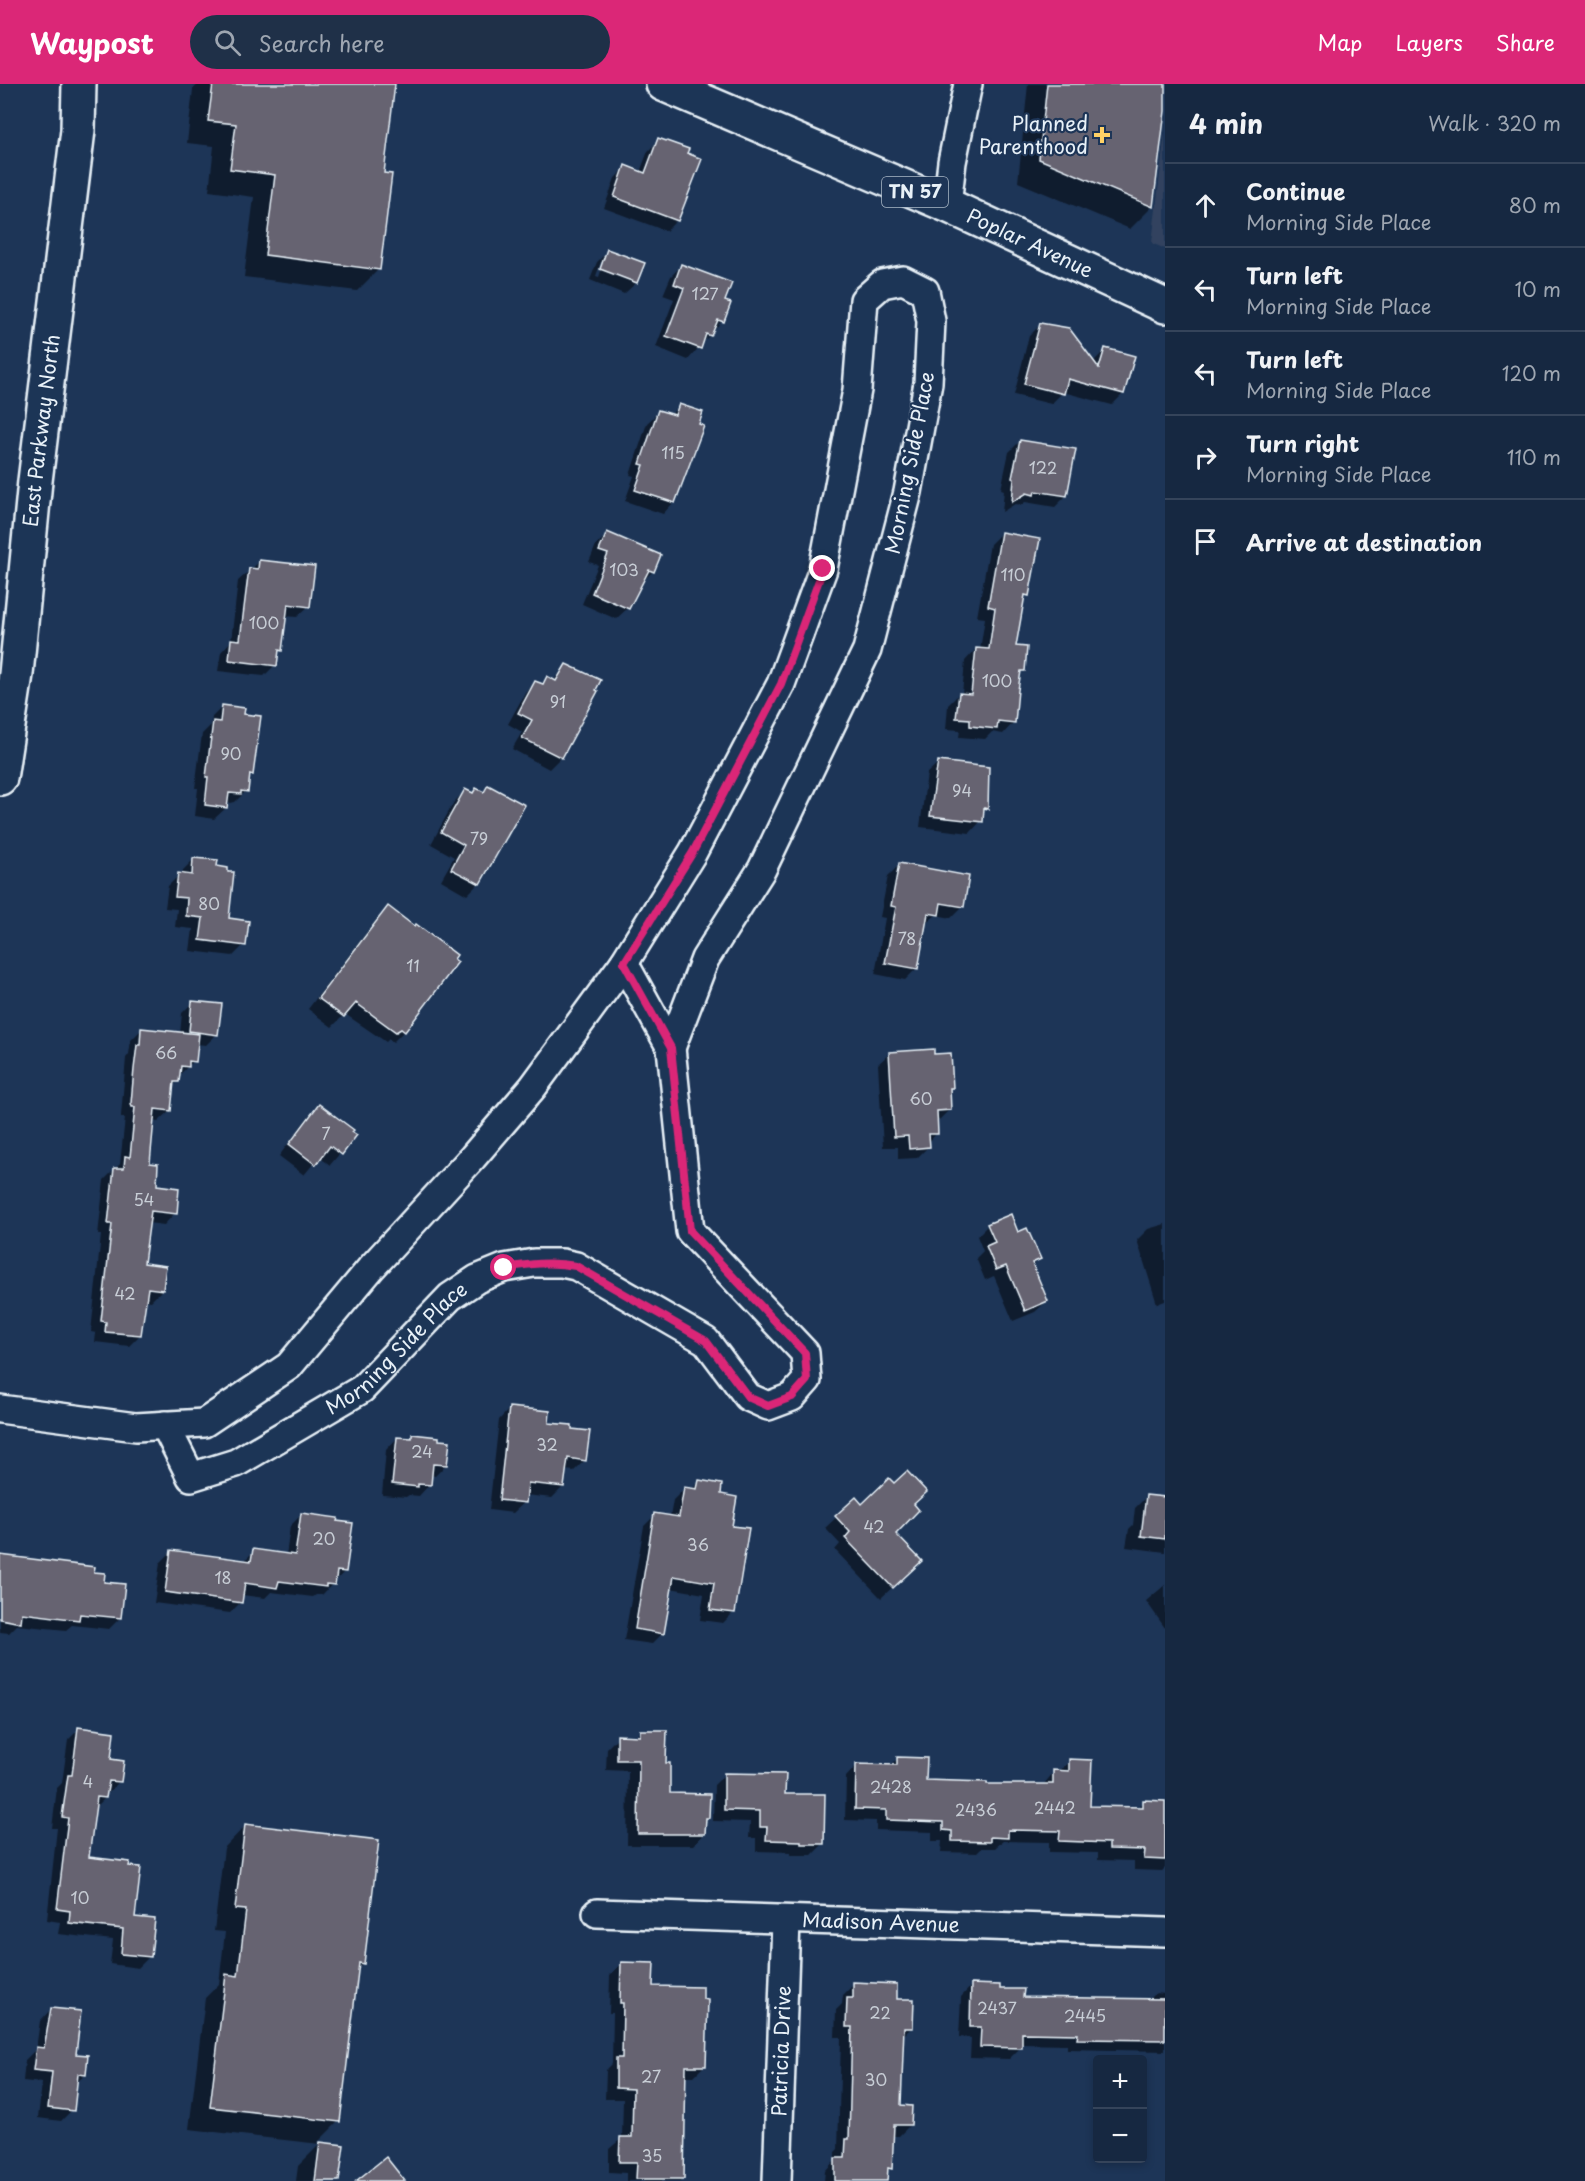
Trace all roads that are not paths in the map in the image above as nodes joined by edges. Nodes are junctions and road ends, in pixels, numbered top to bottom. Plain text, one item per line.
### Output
1 (79, 84) edge
2 (663, 84) edge
3 (968, 84) edge
4 (947, 205) junction
5 (1165, 306) edge
6 (8, 674) edge
7 (0, 778) edge
8 (624, 963) junction
9 (671, 1048) junction
10 (0, 1409) edge
11 (165, 1425) junction
12 (597, 1913) dead end
13 (786, 1921) junction
14 (1165, 1932) edge
15 (777, 2181) edge

1 - 6 main road, East Parkway North
2 - 4 main road, Poplar Avenue / TN 57
3 - 4 street
4 - 5 main road, Poplar Avenue / TN 57
6 - 7 main road, East Parkway North
8 - 9 street, Morning Side Place
8 - 9 street, Morning Side Place
8 - 11 street, Morning Side Place
9 - 11 street, Morning Side Place
10 - 11 street, Morning Side Place
12 - 13 street, Madison Avenue
13 - 14 street, Madison Avenue
13 - 15 street, Patricia Drive

